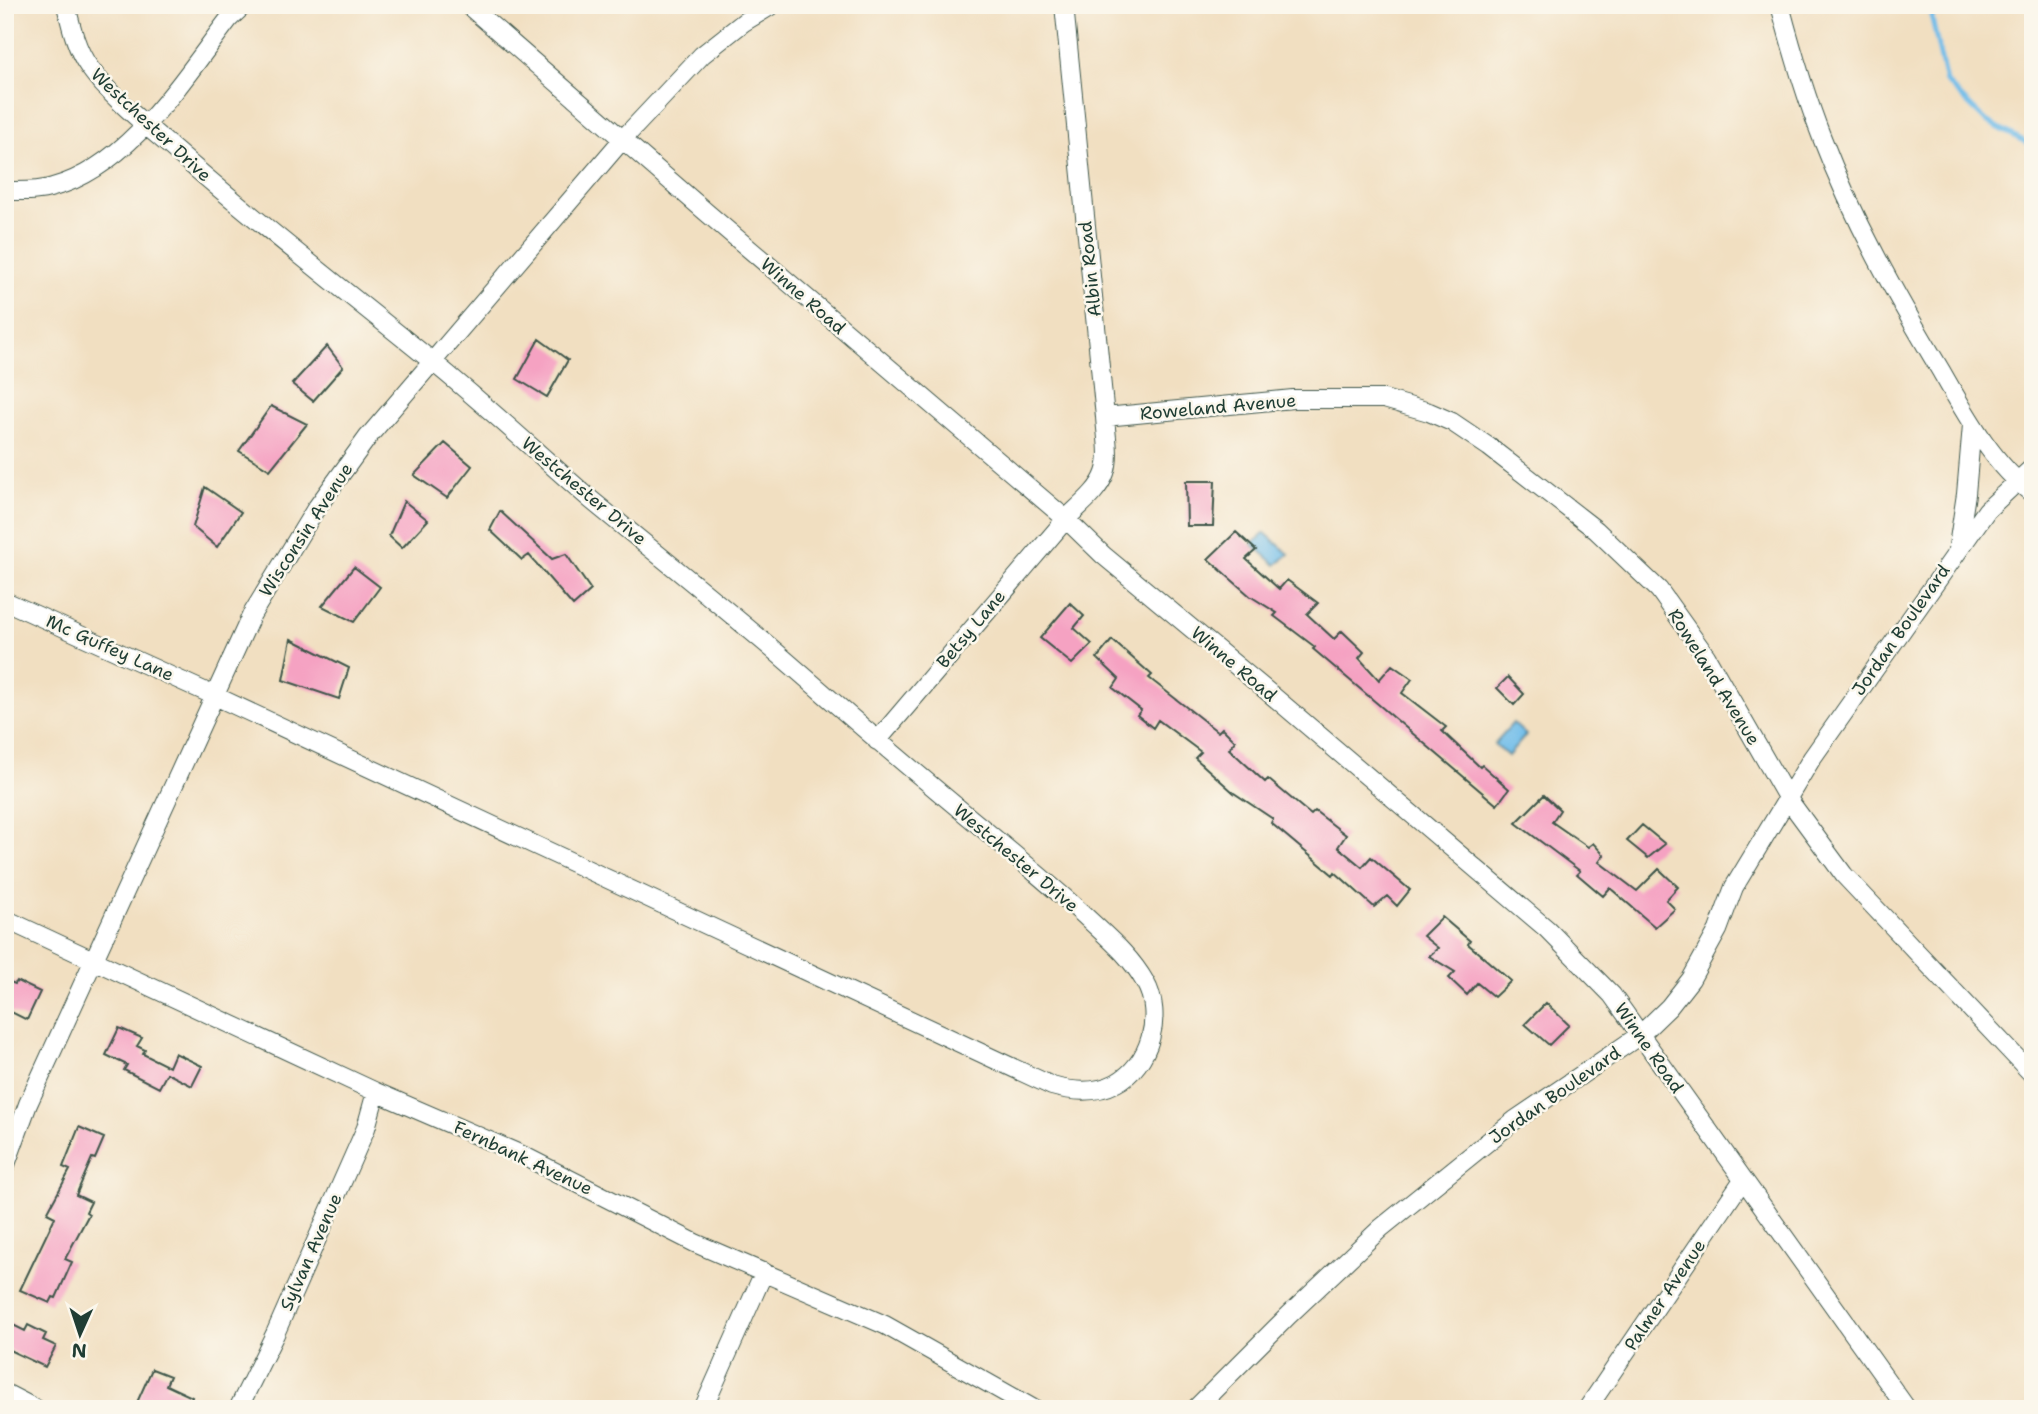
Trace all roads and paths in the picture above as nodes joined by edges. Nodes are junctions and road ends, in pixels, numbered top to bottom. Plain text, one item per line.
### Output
1 (66, 5) edge
2 (244, 5) edge
3 (468, 5) edge
4 (772, 5) edge
5 (1064, 5) edge
6 (1780, 5) edge
7 (146, 125) junction
8 (622, 140) junction
9 (5, 191) edge
10 (433, 362) junction
11 (1105, 417) junction
12 (1972, 425) junction
13 (2033, 467) edge
14 (2018, 483) junction
15 (2033, 494) edge
16 (1066, 519) junction
17 (1958, 548) junction
18 (5, 600) edge
19 (215, 696) junction
20 (877, 741) junction
21 (1788, 799) junction
22 (5, 919) edge
23 (94, 961) junction
24 (1640, 1035) junction
25 (2033, 1075) edge
26 (376, 1092) junction
27 (5, 1167) edge
28 (1742, 1181) junction
29 (764, 1272) junction
30 (5, 1393) edge
31 (36, 1409) edge
32 (238, 1409) edge
33 (703, 1409) edge
34 (1034, 1409) edge
35 (1195, 1409) edge
36 (1587, 1409) edge
37 (1907, 1409) edge

1 - 7 street, Westchester Drive
2 - 7 street
3 - 8 street, Winne Road
4 - 8 street, Wisconsin Avenue
5 - 11 street, Albin Road
6 - 12 street
7 - 9 street
7 - 10 street, Westchester Drive
8 - 10 street, Wisconsin Avenue
8 - 16 street, Winne Road
10 - 19 street, Wisconsin Avenue
10 - 20 street, Westchester Drive
11 - 16 street, Albin Road
11 - 21 street, Roweland Avenue
12 - 14 street
12 - 17 street, Jordan Boulevard
13 - 14 street, Jordan Boulevard
14 - 15 street
14 - 17 street, Jordan Boulevard
16 - 20 street, Betsy Lane
16 - 24 street, Winne Road
17 - 21 street, Jordan Boulevard
18 - 19 street, Mc Guffey Lane
19 - 20 street, Westchester Drive
19 - 23 street, Wisconsin Avenue
21 - 24 street, Jordan Boulevard
21 - 25 street, Roweland Avenue
22 - 23 street, Fernbank Avenue
23 - 26 street, Fernbank Avenue
23 - 27 street, Wisconsin Avenue
24 - 28 street, Winne Road
24 - 35 street, Jordan Boulevard
26 - 29 street, Fernbank Avenue
26 - 32 street, Sylvan Avenue
28 - 36 street, Palmer Avenue
28 - 37 street, Winne Road
29 - 33 street
29 - 34 street, Fernbank Avenue
30 - 31 street

